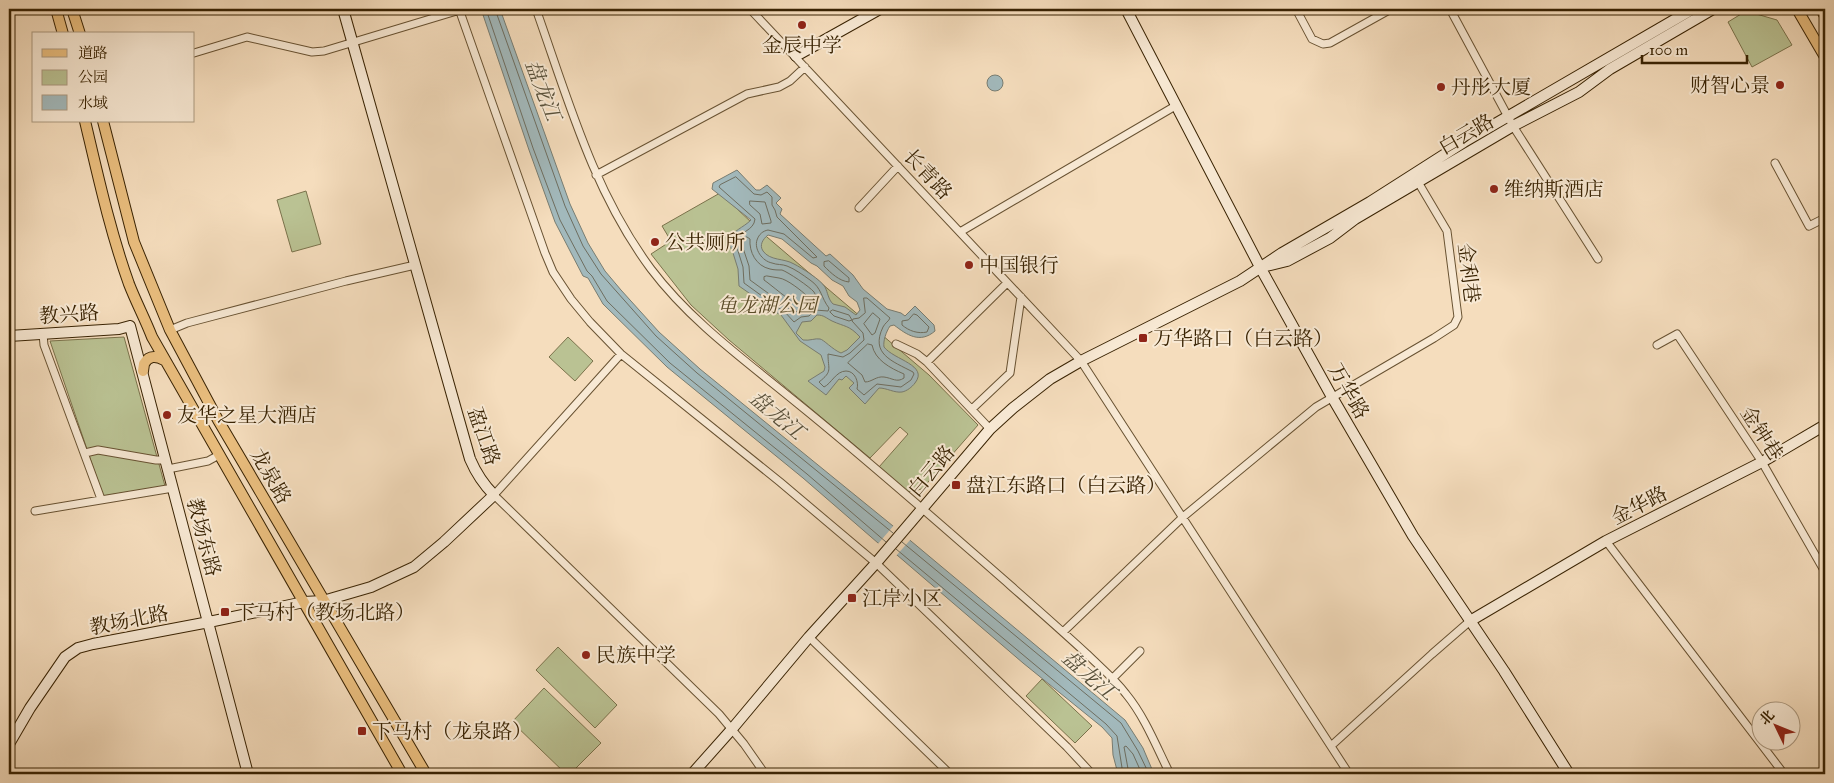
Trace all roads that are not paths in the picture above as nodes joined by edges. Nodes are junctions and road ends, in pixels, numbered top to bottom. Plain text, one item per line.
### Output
1 (56, 9) edge
2 (72, 9) edge
3 (343, 9) edge
4 (459, 9) edge
5 (536, 9) edge
6 (750, 9) edge
7 (880, 9) edge
8 (1126, 9) edge
9 (1296, 9) edge
10 (1391, 9) edge
11 (1450, 9) edge
12 (1693, 9) edge
13 (1713, 9) edge
14 (1798, 9) edge
15 (1821, 9) edge
16 (1825, 16) edge
17 (62, 32) edge
18 (79, 32) edge
19 (353, 42) junction
20 (195, 53) edge
21 (796, 56) junction
22 (1825, 57) edge
23 (805, 67) junction
24 (1177, 105) junction
25 (1508, 116) junction
26 (85, 122) edge
27 (103, 122) edge
28 (1513, 126) junction
29 (1775, 163) dead end
30 (898, 166) junction
31 (596, 175) junction
32 (1418, 182) junction
33 (860, 208) dead end
34 (1825, 218) edge
35 (960, 232) junction
36 (1598, 259) dead end
37 (415, 265) junction
38 (1260, 268) junction
39 (1007, 283) junction
40 (1021, 297) junction
41 (142, 313) junction
42 (130, 326) junction
43 (170, 330) junction
44 (43, 334) junction
45 (9, 336) edge
46 (896, 344) dead end
47 (1657, 345) dead end
48 (621, 354) junction
49 (164, 360) junction
50 (1081, 361) junction
51 (927, 362) junction
52 (143, 371) junction
53 (1332, 397) junction
54 (972, 409) junction
55 (1825, 425) edge
56 (990, 429) junction
57 (84, 453) junction
58 (219, 454) junction
59 (1762, 462) junction
60 (166, 465) junction
61 (172, 488) junction
62 (494, 495) junction
63 (102, 499) junction
64 (922, 509) junction
65 (35, 511) dead end
66 (1183, 517) junction
67 (1606, 541) junction
68 (876, 563) junction
69 (1825, 572) edge
70 (323, 601) junction
71 (304, 602) junction
72 (1470, 621) junction
73 (209, 622) junction
74 (1063, 632) junction
75 (809, 637) junction
76 (1140, 651) dead end
77 (1113, 678) junction
78 (732, 729) junction
79 (9, 744) edge
80 (1331, 746) junction
81 (1825, 769) edge
82 (248, 774) edge
83 (402, 774) edge
84 (426, 774) edge
85 (692, 774) edge
86 (765, 774) edge
87 (950, 774) edge
88 (1092, 774) edge
89 (1170, 774) edge
90 (1349, 774) edge
91 (1569, 774) edge
92 (1784, 774) edge
93 (1817, 774) edge

1 - 17 main road
2 - 18 main road
3 - 19 street, 盈江路
4 - 19 street
4 - 48 street
5 - 31 street
6 - 21 street, 长青路
7 - 21 street
8 - 24 street, 万华路
9 - 10 street
11 - 25 street
12 - 25 street, 白云路
13 - 28 street, 白云路
14 - 22 main road
15 - 16 main road
19 - 20 street
19 - 37 street, 盈江路
21 - 23 street, 长青路
23 - 30 street, 长青路
23 - 31 street
24 - 35 street
24 - 38 street, 万华路
25 - 28 street
25 - 38 street, 白云路
26 - 41 main road, 龙泉路
27 - 43 main road, 龙泉路
28 - 32 street, 白云路
28 - 36 street
29 - 34 street
30 - 33 street
30 - 35 street, 长青路
31 - 64 street
32 - 38 street, 白云路
32 - 53 street, 金利巷
35 - 39 street, 长青路
37 - 43 street
37 - 62 street, 盈江路
38 - 50 street, 白云路
38 - 53 street, 万华路
39 - 40 street, 长青路
39 - 51 street
40 - 50 street, 长青路
40 - 54 street
41 - 42 street
41 - 49 main road, 龙泉路
42 - 44 street, 教兴路
42 - 52 street, 教场东路
43 - 70 main road, 龙泉路
44 - 45 street, 教兴路
44 - 57 street
46 - 51 street
47 - 59 street, 金钟巷
48 - 62 street
48 - 68 street
49 - 52 main road
49 - 58 main road, 龙泉路
50 - 56 street, 白云路
50 - 66 street, 长青路
51 - 54 street
52 - 60 street, 教场东路
53 - 66 street
53 - 72 street, 万华路
54 - 56 street
55 - 59 street, 金华路
56 - 64 street, 白云路
57 - 60 street
57 - 63 street
58 - 60 street
58 - 71 main road, 龙泉路
59 - 67 street, 金华路
59 - 69 street, 金钟巷
60 - 61 street, 教场东路
61 - 63 street
61 - 73 street, 教场东路
62 - 70 street, 教场北路
62 - 78 street, 盈江路
63 - 65 street
64 - 68 street, 白云路
64 - 74 street
66 - 74 street
66 - 80 street, 长青路
67 - 72 street, 金华路
67 - 92 street
68 - 75 street, 白云路
68 - 88 street
70 - 71 street, 教场北路
70 - 84 main road, 龙泉路
71 - 73 street, 教场北路
71 - 83 main road, 龙泉路
72 - 80 street
72 - 91 street, 万华路
73 - 79 street, 教场北路
73 - 82 street, 教场东路
74 - 77 street
75 - 78 street, 白云路
75 - 87 street
76 - 77 street
77 - 89 street
78 - 85 street, 白云路
78 - 86 street, 盈江路
80 - 90 street, 长青路
81 - 93 street

